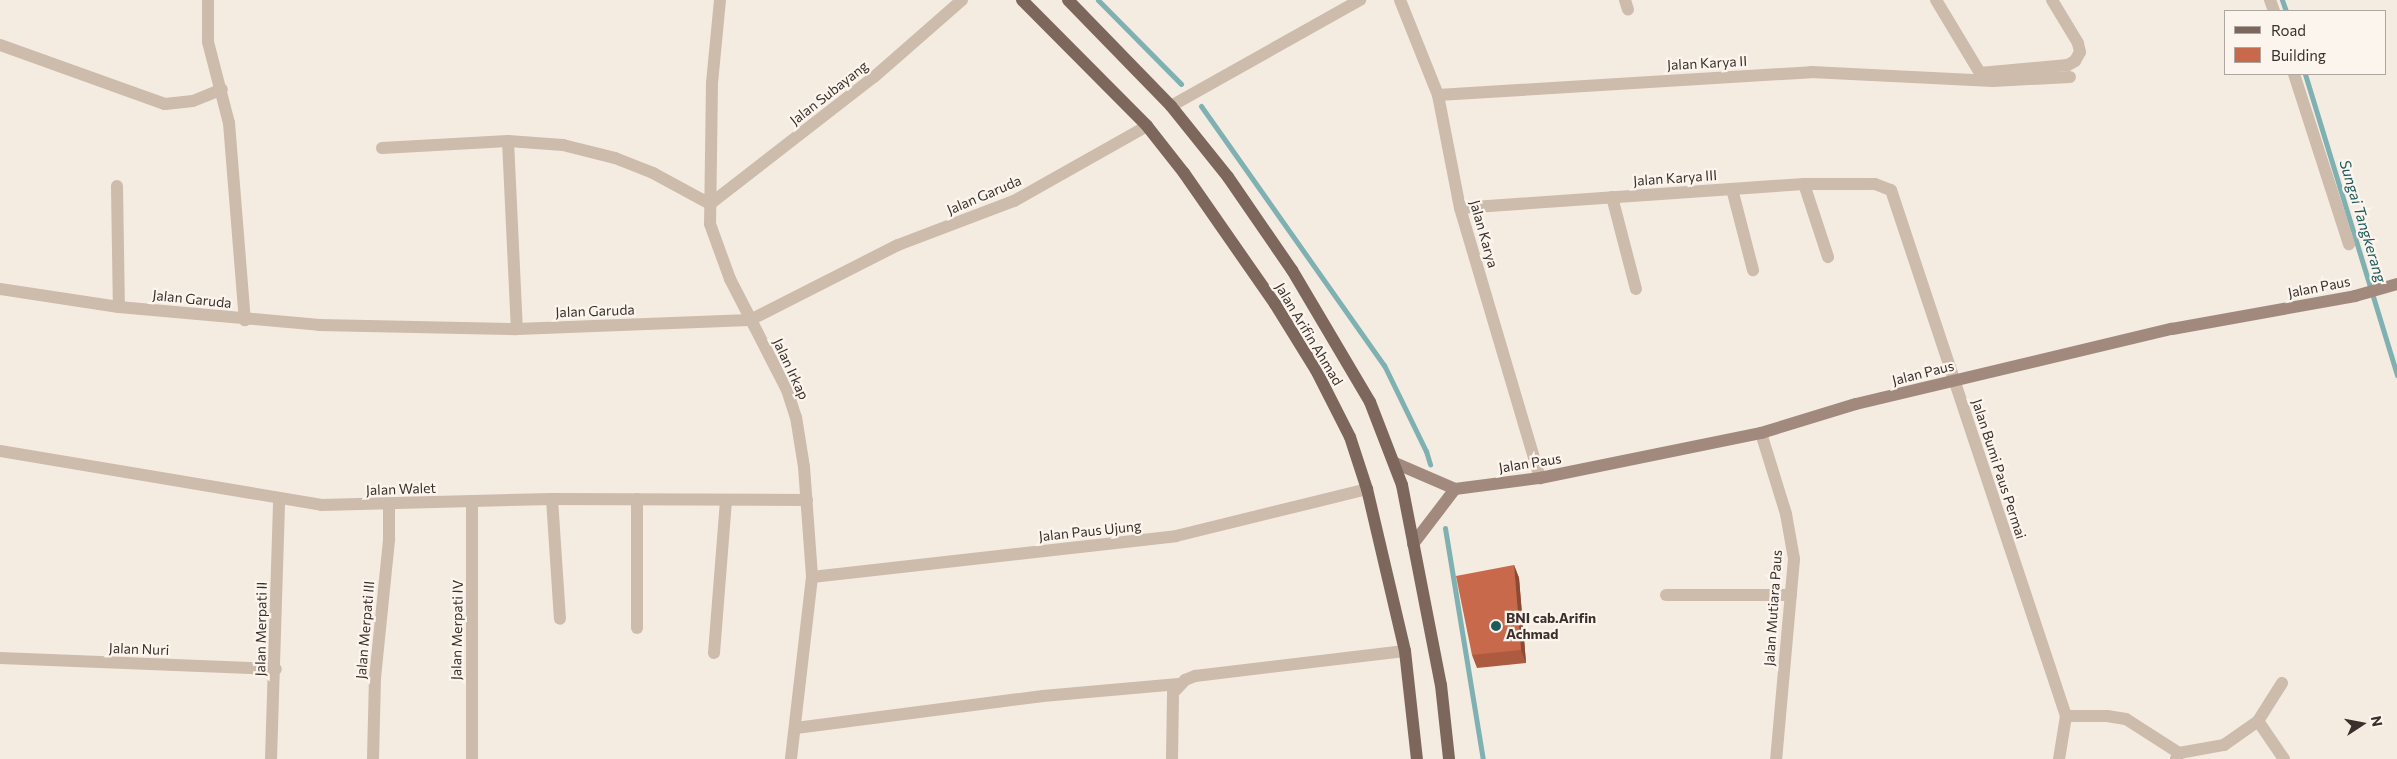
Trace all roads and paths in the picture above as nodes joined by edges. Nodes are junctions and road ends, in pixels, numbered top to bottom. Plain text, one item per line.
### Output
1 (208, 0) edge
2 (720, 0) edge
3 (962, 0) edge
4 (1022, 0) edge
5 (1068, 0) edge
6 (1360, 0) edge
7 (1400, 0) edge
8 (1936, 0) edge
9 (2052, 0) edge
10 (0, 45) edge
11 (2294, 75) edge
12 (2070, 77) dead end
13 (222, 89) junction
14 (1438, 95) junction
15 (1171, 106) junction
16 (1147, 126) junction
17 (508, 141) junction
18 (382, 148) dead end
19 (1804, 184) junction
20 (117, 186) dead end
21 (1732, 189) junction
22 (1891, 190) joint
23 (1612, 198) junction
24 (710, 204) junction
25 (1460, 208) junction
26 (2349, 244) dead end
27 (1828, 257) dead end
28 (1753, 270) dead end
29 (2396, 284) edge
30 (0, 289) edge
31 (1636, 289) dead end
32 (118, 307) junction
33 (245, 320) junction
34 (750, 320) junction
35 (517, 329) junction
36 (1954, 380) junction
37 (1761, 433) junction
38 (0, 451) edge
39 (1395, 463) junction
40 (1540, 478) junction
41 (1367, 489) junction
42 (1456, 489) junction
43 (279, 499) junction
44 (552, 499) junction
45 (637, 499) junction
46 (807, 500) junction
47 (472, 501) junction
48 (726, 502) junction
49 (389, 504) junction
50 (1413, 544) junction
51 (812, 577) junction
52 (1666, 595) dead end
53 (1791, 595) junction
54 (560, 619) dead end
55 (637, 628) dead end
56 (1405, 652) junction
57 (714, 653) dead end
58 (0, 658) edge
59 (276, 669) junction
60 (2282, 683) dead end
61 (1178, 684) junction
62 (2066, 716) junction
63 (2258, 722) junction
64 (796, 728) junction
65 (2178, 756) edge
66 (271, 759) edge
67 (373, 759) edge
68 (472, 759) edge
69 (791, 759) edge
70 (1172, 759) edge
71 (1416, 759) edge
72 (1449, 759) edge
73 (1776, 759) edge
74 (2059, 759) edge
75 (2284, 759) edge

1 - 13 street
2 - 24 street, Jalan Irkap
3 - 24 street, Jalan Subayang
4 - 16 main road, Jalan Arifin Ahmad
5 - 15 main road, Jalan Arifin Ahmad
6 - 15 street
7 - 14 street, Jalan Karya
8 - 9 street
10 - 13 street
11 - 26 street
12 - 14 street, Jalan Karya II
13 - 33 street
14 - 25 street, Jalan Karya
15 - 39 main road, Jalan Arifin Ahmad
16 - 34 street, Jalan Garuda
16 - 41 main road, Jalan Arifin Ahmad
17 - 18 street
17 - 24 street
17 - 35 street
19 - 21 street, Jalan Karya III
19 - 22 street, Jalan Karya III
19 - 27 street
20 - 32 street
21 - 23 street, Jalan Karya III
21 - 28 street
22 - 36 street, Jalan Bumi Paus Permai
23 - 25 street, Jalan Karya III
23 - 31 street
24 - 34 street, Jalan Irkap
25 - 40 street, Jalan Karya
29 - 36 main road, Jalan Paus
30 - 32 street, Jalan Garuda
32 - 33 street, Jalan Garuda
33 - 35 street, Jalan Garuda
34 - 35 street, Jalan Garuda
34 - 46 street, Jalan Irkap
36 - 37 main road, Jalan Paus
36 - 62 street, Jalan Bumi Paus Permai
37 - 40 main road, Jalan Paus
37 - 53 street, Jalan Mutiara Paus
38 - 43 street, Jalan Walet
39 - 42 main road
39 - 50 main road, Jalan Arifin Ahmad
40 - 42 main road, Jalan Paus
41 - 51 street, Jalan Paus Ujung
41 - 56 main road, Jalan Arifin Ahmad
42 - 50 main road
43 - 49 street, Jalan Walet
43 - 59 street, Jalan Merpati II
44 - 45 street, Jalan Walet
44 - 47 street, Jalan Walet
44 - 54 street
45 - 48 street, Jalan Walet
45 - 55 street
46 - 48 street, Jalan Walet
46 - 51 street, Jalan Irkap
47 - 49 street, Jalan Walet
47 - 68 street, Jalan Merpati IV
48 - 57 street
49 - 67 street, Jalan Merpati III
50 - 72 main road, Jalan Arifin Ahmad
51 - 64 street, Jalan Irkap
52 - 53 street
53 - 73 street, Jalan Mutiara Paus
56 - 61 street
56 - 71 main road, Jalan Arifin Ahmad
58 - 59 street, Jalan Nuri
59 - 66 street, Jalan Merpati II
60 - 63 street
61 - 64 street
61 - 70 street
62 - 65 street
62 - 74 street, Jalan Bumi Paus Permai
63 - 65 street
63 - 75 street
64 - 69 street, Jalan Irkap

